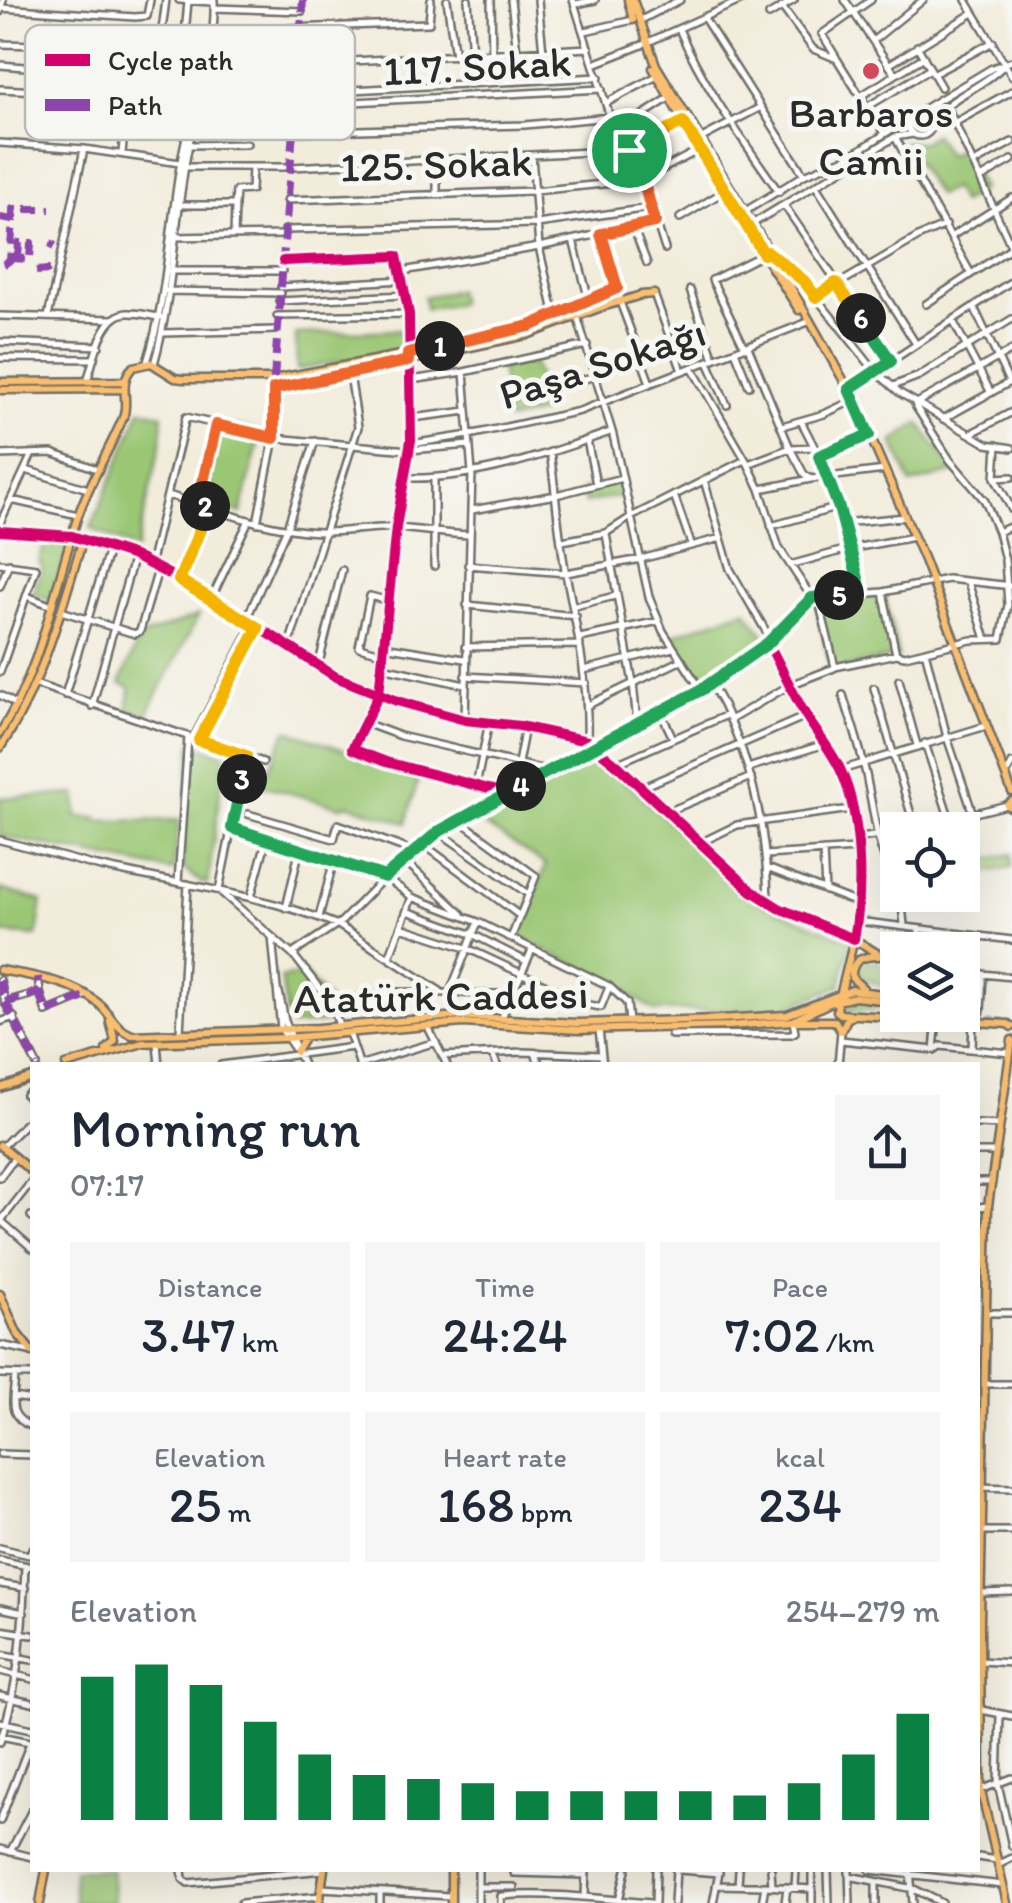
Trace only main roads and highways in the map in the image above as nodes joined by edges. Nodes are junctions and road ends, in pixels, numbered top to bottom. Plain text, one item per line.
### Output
1 (630, 0) edge
2 (644, 44) junction
3 (702, 149) junction
4 (727, 190) junction
5 (766, 253) junction
6 (654, 294) road end
7 (620, 302) junction
8 (815, 331) junction
9 (408, 357) junction
10 (0, 382) edge
11 (123, 385) junction
12 (274, 389) road end
13 (0, 390) edge
14 (83, 539) road end
15 (58, 609) junction
16 (988, 727) junction
17 (0, 733) edge
18 (0, 748) edge
19 (1010, 767) edge
20 (1012, 781) edge
21 (1012, 792) edge
22 (880, 956) joint
23 (0, 970) edge
24 (864, 989) junction
25 (880, 994) edge
26 (839, 997) junction
27 (880, 998) edge
28 (855, 1014) junction
29 (880, 1015) edge
30 (793, 1017) junction
31 (110, 1019) junction
32 (980, 1021) edge
33 (598, 1026) junction
34 (1012, 1027) edge
35 (305, 1037) junction
36 (1012, 1040) edge
37 (296, 1052) road end
38 (101, 1053) junction
39 (1010, 1054) edge
40 (75, 1062) edge
41 (30, 1079) edge
42 (0, 1088) edge
43 (1, 1146) edge
44 (30, 1166) edge
45 (0, 1294) edge
46 (982, 1322) edge
47 (30, 1349) edge
48 (980, 1487) edge
49 (980, 1521) edge
50 (980, 1547) edge
51 (980, 1570) edge
52 (982, 1816) edge
53 (46, 1872) edge
54 (451, 1872) edge
55 (450, 1899) edge
56 (1009, 1902) edge
57 (40, 1903) edge

1 - 2 main road
2 - 3 main road
2 - 3 main road
3 - 4 main road
4 - 5 main road
4 - 5 main road
5 - 8 main road
5 - 8 main road
6 - 7 main road
7 - 9 main road
7 - 9 main road
8 - 16 main road
9 - 11 main road
9 - 12 main road
10 - 11 main road
11 - 13 main road
11 - 15 main road
14 - 15 main road
15 - 17 main road
15 - 18 main road
16 - 19 main road
16 - 21 main road
19 - 20 main road
22 - 24 main road
22 - 26 main road
23 - 31 main road, Atatürk Caddesi
24 - 25 main road
24 - 26 main road
26 - 27 main road
26 - 28 main road
26 - 30 main road
28 - 29 main road
28 - 30 main road
30 - 33 main road
30 - 33 main road, Atatürk Caddesi
31 - 33 main road, Atatürk Caddesi
31 - 38 main road
32 - 34 main road
33 - 35 main road
35 - 37 main road
35 - 38 main road
36 - 39 main road
38 - 40 main road
39 - 46 main road
41 - 42 main road
43 - 44 main road
45 - 47 main road
46 - 48 main road
48 - 49 main road
49 - 50 main road
50 - 51 main road
52 - 56 main road
53 - 57 main road
54 - 55 main road

